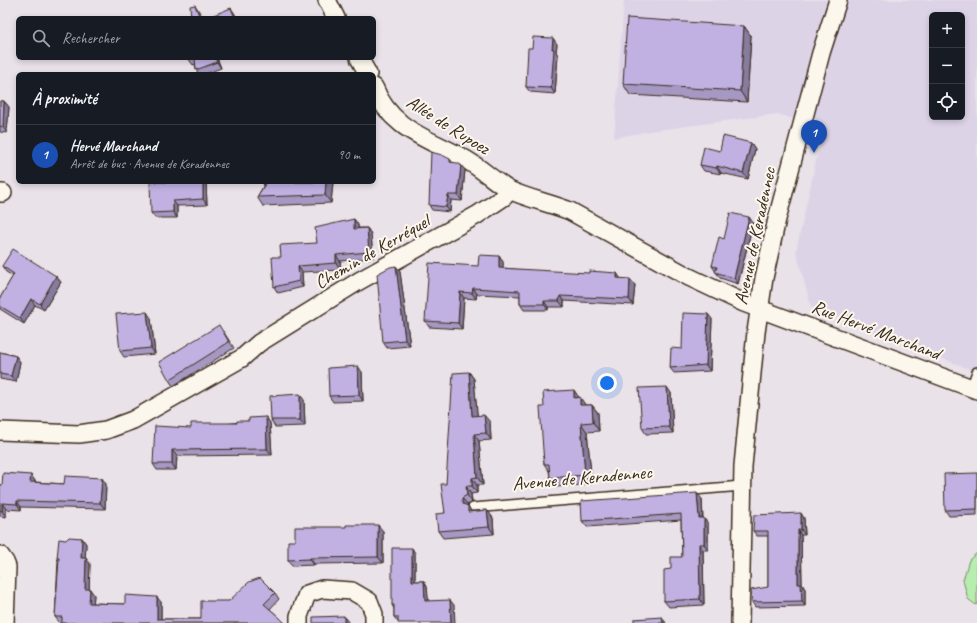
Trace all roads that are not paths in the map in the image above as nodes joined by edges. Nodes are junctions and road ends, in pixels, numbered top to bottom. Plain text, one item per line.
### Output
1 (327, 0) edge
2 (838, 0) edge
3 (335, 16) edge
4 (359, 60) edge
5 (367, 72) edge
6 (376, 91) edge
7 (509, 190) junction
8 (759, 308) junction
9 (977, 372) edge
10 (974, 389) edge
11 (0, 431) edge
12 (742, 486) junction
13 (473, 508) dead end
14 (0, 555) edge
15 (5, 623) edge
16 (299, 623) edge
17 (374, 623) edge
18 (740, 623) edge

1 - 3 street
2 - 8 street, Avenue de Keradennec
4 - 5 street
6 - 7 street, Allée de Rupoez
7 - 8 street
7 - 11 street, Chemin de Kerréquel
8 - 10 street, Rue Hervé Marchand
8 - 12 street, Avenue de Keradennec
9 - 10 lane
12 - 13 lane, Avenue de Keradennec
12 - 18 street, Avenue de Keradennec
14 - 15 street
16 - 17 street

